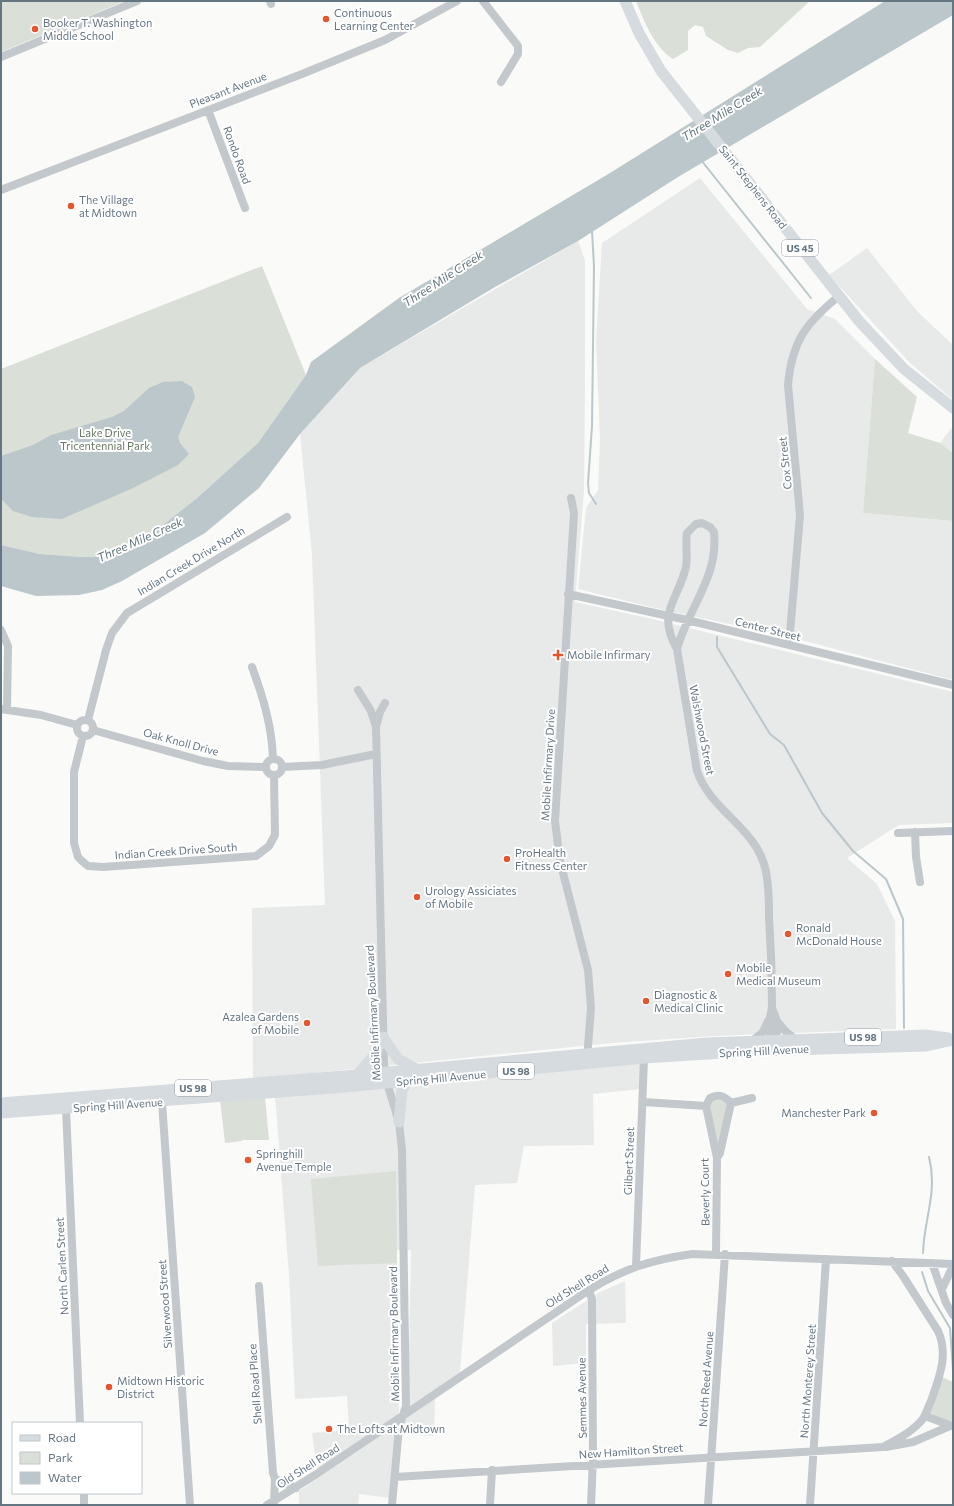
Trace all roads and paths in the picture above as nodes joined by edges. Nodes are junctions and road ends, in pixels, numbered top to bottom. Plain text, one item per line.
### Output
1 (137, 1) edge
2 (457, 1) edge
3 (483, 1) edge
4 (625, 1) edge
5 (1, 57) edge
6 (501, 82) dead end
7 (208, 110) junction
8 (1, 190) edge
9 (245, 208) dead end
10 (839, 296) junction
11 (953, 408) edge
12 (571, 498) dead end
13 (287, 517) dead end
14 (568, 594) junction
15 (667, 616) junction
16 (687, 620) junction
17 (1, 630) edge
18 (789, 645) junction
19 (677, 649) junction
20 (252, 667) dead end
21 (953, 685) edge
22 (358, 690) dead end
23 (385, 703) dead end
24 (4, 709) edge
25 (88, 720) junction
26 (77, 725) junction
27 (376, 727) junction
28 (93, 730) junction
29 (82, 736) junction
30 (376, 754) junction
31 (273, 758) junction
32 (265, 767) junction
33 (282, 767) junction
34 (274, 776) junction
35 (953, 831) edge
36 (915, 832) junction
37 (898, 833) dead end
38 (920, 882) dead end
39 (773, 1021) junction
40 (383, 1037) junction
41 (795, 1039) junction
42 (953, 1039) edge
43 (752, 1040) junction
44 (774, 1045) junction
45 (587, 1058) junction
46 (644, 1058) junction
47 (416, 1069) junction
48 (357, 1075) junction
49 (386, 1078) junction
50 (408, 1081) junction
51 (752, 1098) dead end
52 (162, 1102) junction
53 (643, 1102) junction
54 (1, 1103) edge
55 (731, 1103) junction
56 (706, 1106) junction
57 (66, 1109) junction
58 (1, 1113) edge
59 (399, 1122) junction
60 (717, 1158) junction
61 (716, 1254) junction
62 (726, 1254) junction
63 (826, 1259) junction
64 (892, 1262) junction
65 (908, 1262) junction
66 (932, 1263) junction
67 (953, 1265) edge
68 (636, 1266) junction
69 (904, 1276) junction
70 (259, 1286) dead end
71 (942, 1289) junction
72 (589, 1290) junction
73 (953, 1315) edge
74 (403, 1415) junction
75 (925, 1416) junction
76 (80, 1422) edge
77 (952, 1426) edge
78 (883, 1447) junction
79 (814, 1451) junction
80 (711, 1457) junction
81 (593, 1464) junction
82 (492, 1470) junction
83 (395, 1477) junction
84 (275, 1479) junction
85 (296, 1488) junction
86 (84, 1494) edge
87 (270, 1503) edge
88 (84, 1505) edge
89 (190, 1505) edge
90 (392, 1505) edge
91 (490, 1505) edge
92 (591, 1505) edge
93 (708, 1505) edge
94 (810, 1505) edge

1 - 5 street
2 - 7 street, Pleasant Avenue
3 - 6 street
4 - 10 main road, Saint Stephens Road / US 45
7 - 8 street, Pleasant Avenue
7 - 9 street, Rondo Road
10 - 11 main road, Saint Stephens Road / US 45
10 - 18 street, Cox Street
12 - 14 street, Mobile Infirmary Drive
13 - 25 street, Indian Creek Drive North
14 - 15 street, Center Street
14 - 45 street, Mobile Infirmary Drive
15 - 16 street, Center Street
15 - 16 street, Walshwood Street
15 - 19 street, Walshwood Street
16 - 18 street, Center Street
16 - 19 street, Walshwood Street
17 - 24 street
18 - 21 street, Center Street
19 - 39 street, Walshwood Street
20 - 31 street
22 - 27 street, Mobile Infirmary Boulevard
23 - 27 street, Mobile Infirmary Boulevard
24 - 26 street
25 - 26 street
25 - 28 street
26 - 29 street
27 - 30 street, Mobile Infirmary Boulevard
28 - 29 street
28 - 32 street, Oak Knoll Drive
29 - 34 street, Indian Creek Drive South
30 - 33 street
30 - 40 street, Mobile Infirmary Boulevard
31 - 32 street
31 - 33 street
32 - 34 street
33 - 34 street
35 - 36 street
36 - 37 street
36 - 38 street
39 - 41 street
39 - 43 street, Walshwood Street
39 - 44 street, Walshwood Street
40 - 47 main road
40 - 48 main road
40 - 49 street, Mobile Infirmary Boulevard
41 - 42 main road, Spring Hill Avenue / US 98
41 - 44 main road, Spring Hill Avenue / US 98
42 - 44 main road, Spring Hill Avenue / US 98
43 - 44 main road, Spring Hill Avenue / US 98
43 - 45 main road, Spring Hill Avenue / US 98
44 - 46 main road, Spring Hill Avenue / US 98
45 - 46 main road, Spring Hill Avenue / US 98
45 - 47 main road, Spring Hill Avenue / US 98
45 - 50 main road, Spring Hill Avenue / US 98
46 - 53 street, Gilbert Street
47 - 49 main road, Spring Hill Avenue / US 98
48 - 49 main road, Spring Hill Avenue / US 98
48 - 54 main road, Spring Hill Avenue / US 98
49 - 50 main road, Spring Hill Avenue / US 98
49 - 52 main road, Spring Hill Avenue / US 98
49 - 59 street, Mobile Infirmary Boulevard
50 - 59 main road
51 - 55 street
52 - 57 main road, Spring Hill Avenue / US 98
52 - 89 street, Silverwood Street
53 - 56 street
53 - 68 street, Gilbert Street
55 - 56 street
55 - 60 street
56 - 60 street, Beverly Court
57 - 58 main road, Spring Hill Avenue / US 98
57 - 76 street, North Carlen Street
59 - 74 street, Mobile Infirmary Boulevard
60 - 61 street, Beverly Court
61 - 62 street, Old Shell Road
61 - 68 street, Old Shell Road
62 - 63 street, Old Shell Road
62 - 80 street, North Reed Avenue
63 - 64 street, Old Shell Road
63 - 79 street, North Monterey Street
64 - 65 street, Old Shell Road
64 - 69 street
65 - 66 street, Old Shell Road
65 - 69 street
66 - 67 street, Old Shell Road
66 - 71 street
67 - 71 street
68 - 72 street, Old Shell Road
69 - 75 street
70 - 84 street, Shell Road Place
71 - 73 street
72 - 74 street, Old Shell Road
72 - 81 street, Semmes Avenue
74 - 83 street, Mobile Infirmary Boulevard
74 - 85 street, Old Shell Road
75 - 77 street
75 - 78 street
77 - 78 street, New Hamilton Street
78 - 79 street, New Hamilton Street
79 - 80 street, New Hamilton Street
79 - 94 street, North Monterey Street
80 - 81 street, New Hamilton Street
80 - 93 street, North Reed Avenue
81 - 82 street, New Hamilton Street
81 - 92 street, Semmes Avenue
82 - 83 street, New Hamilton Street
82 - 91 street
83 - 90 street, Mobile Infirmary Boulevard
84 - 85 street
84 - 87 street, Shell Road Place
85 - 87 street, Old Shell Road
86 - 88 street

